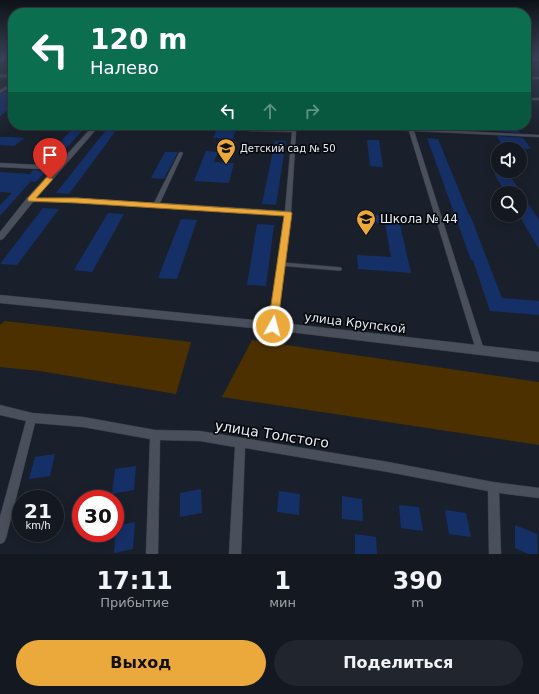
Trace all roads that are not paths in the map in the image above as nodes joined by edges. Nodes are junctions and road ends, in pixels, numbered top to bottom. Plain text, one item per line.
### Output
1 (93, 130) edge
2 (295, 130) edge
3 (411, 130) joint
4 (539, 136) edge
5 (181, 153) dead end
6 (0, 165) edge
7 (59, 168) junction
8 (30, 200) junction
9 (156, 206) junction
10 (288, 213) junction
11 (0, 237) edge
12 (281, 264) junction
13 (340, 269) dead end
14 (0, 299) edge
15 (273, 326) junction
16 (480, 350) junction
17 (539, 357) edge
18 (0, 410) edge
19 (32, 418) junction
20 (156, 435) junction
21 (240, 442) junction
22 (493, 487) junction
23 (539, 492) edge
24 (0, 538) edge
25 (152, 554) edge
26 (235, 554) edge
27 (495, 554) edge

1 - 7 street
2 - 10 street
3 - 4 street
3 - 16 street
5 - 9 street
6 - 7 street
7 - 8 street
8 - 9 street
8 - 11 street
9 - 10 street
10 - 12 street
12 - 13 lane
12 - 15 street
14 - 15 street, улица Крупской
15 - 16 street, улица Крупской
16 - 17 street, улица Крупской
18 - 19 street, улица Толстого
19 - 20 street, улица Толстого
19 - 24 street
20 - 21 street, улица Толстого
20 - 25 street
21 - 22 street, улица Толстого
21 - 26 street
22 - 23 street, улица Толстого
22 - 27 street

